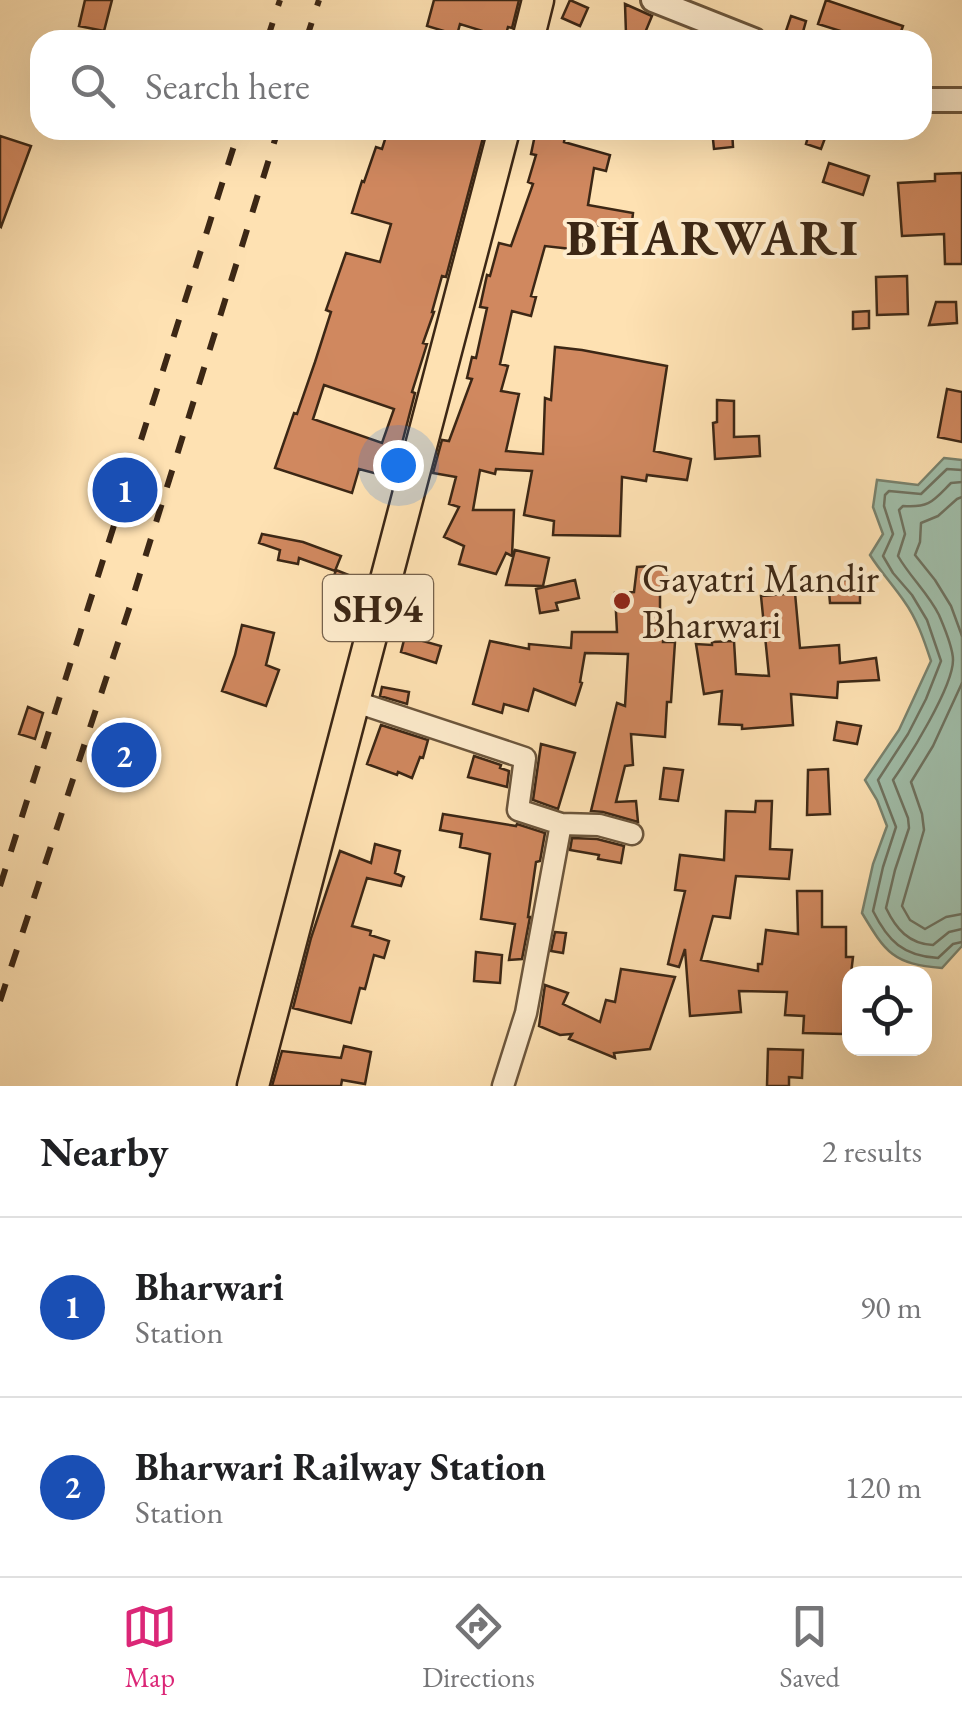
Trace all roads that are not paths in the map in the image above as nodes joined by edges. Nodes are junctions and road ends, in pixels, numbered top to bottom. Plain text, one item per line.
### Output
1 (538, 0) edge
2 (653, 0) edge
3 (530, 30) edge
4 (729, 30) edge
5 (932, 100) edge
6 (962, 100) edge
7 (501, 140) edge
8 (353, 701) junction
9 (562, 824) junction
10 (632, 834) dead end
11 (253, 1086) edge
12 (503, 1086) edge

1 - 3 main road
2 - 4 street
5 - 6 street
7 - 8 main road, SH94
8 - 9 street
8 - 11 main road, SH94
9 - 10 street
9 - 12 street

